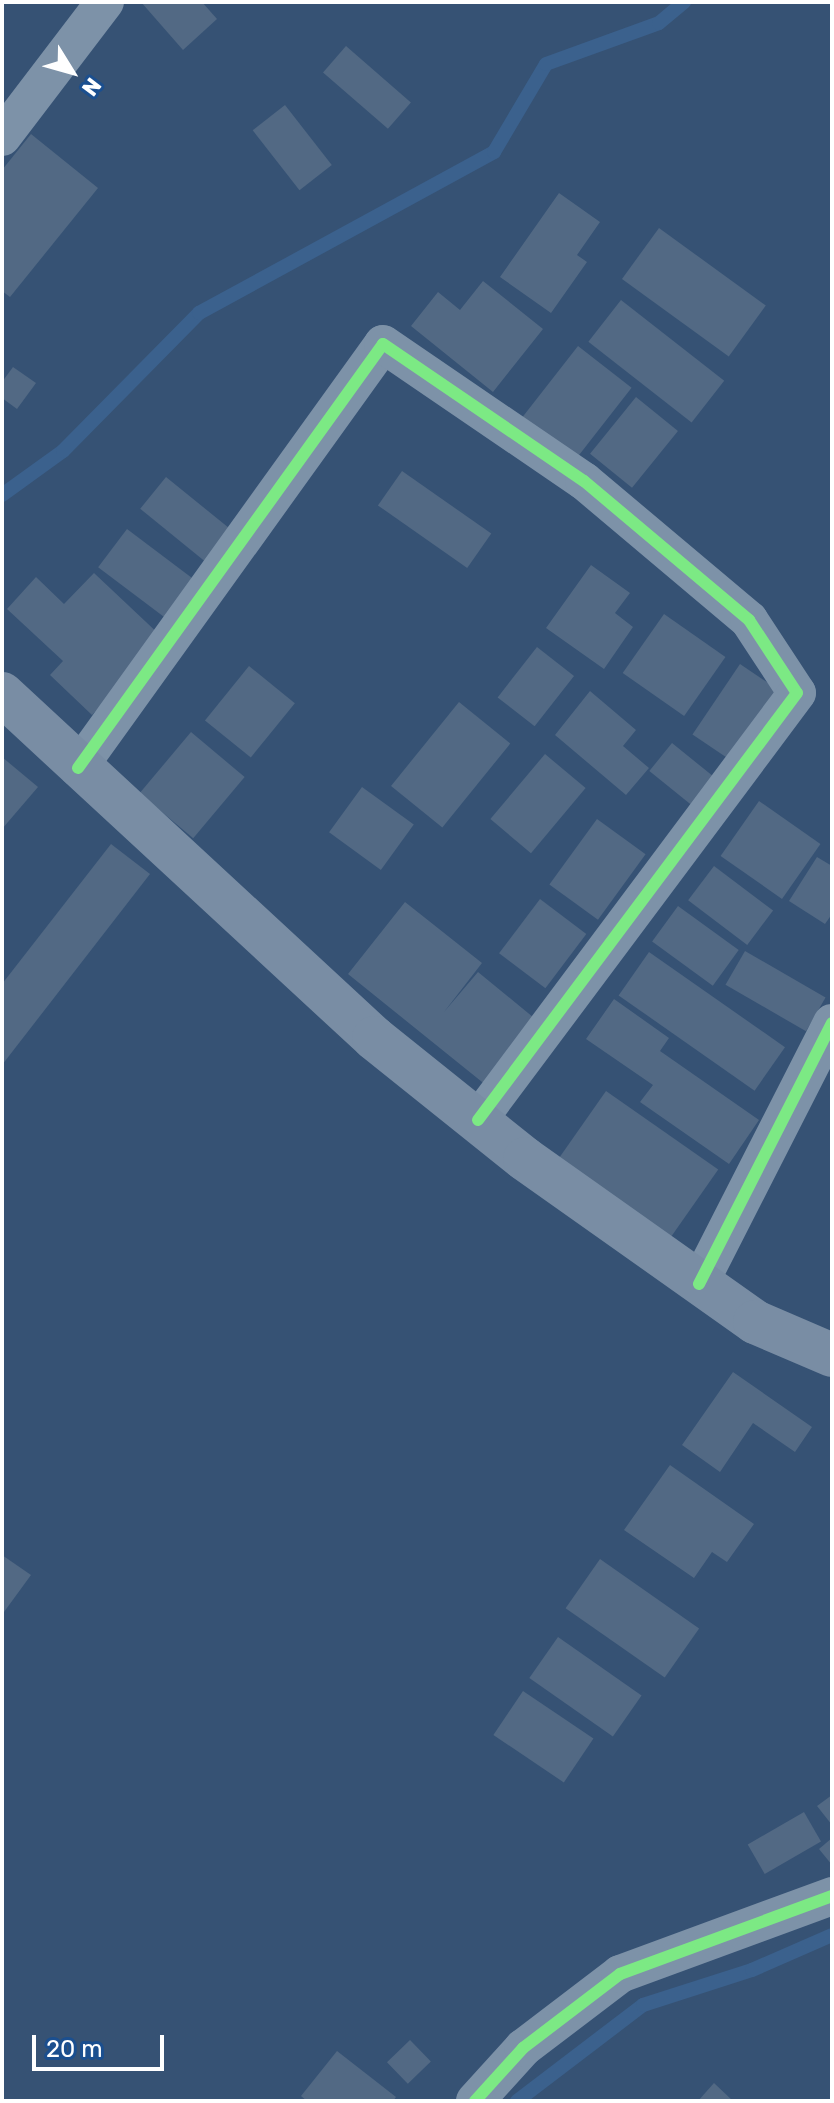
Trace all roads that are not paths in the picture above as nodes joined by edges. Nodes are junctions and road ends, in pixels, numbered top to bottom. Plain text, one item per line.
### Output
1 (105, 2) edge
2 (2, 137) edge
3 (2, 694) edge
4 (78, 768) junction
5 (832, 1023) edge
6 (478, 1120) junction
7 (699, 1284) junction
8 (832, 1355) edge
9 (832, 1896) edge
10 (475, 2101) edge

1 - 2 street
3 - 4 street
4 - 6 street
4 - 6 street
5 - 7 street
6 - 7 street
7 - 8 street
9 - 10 street

